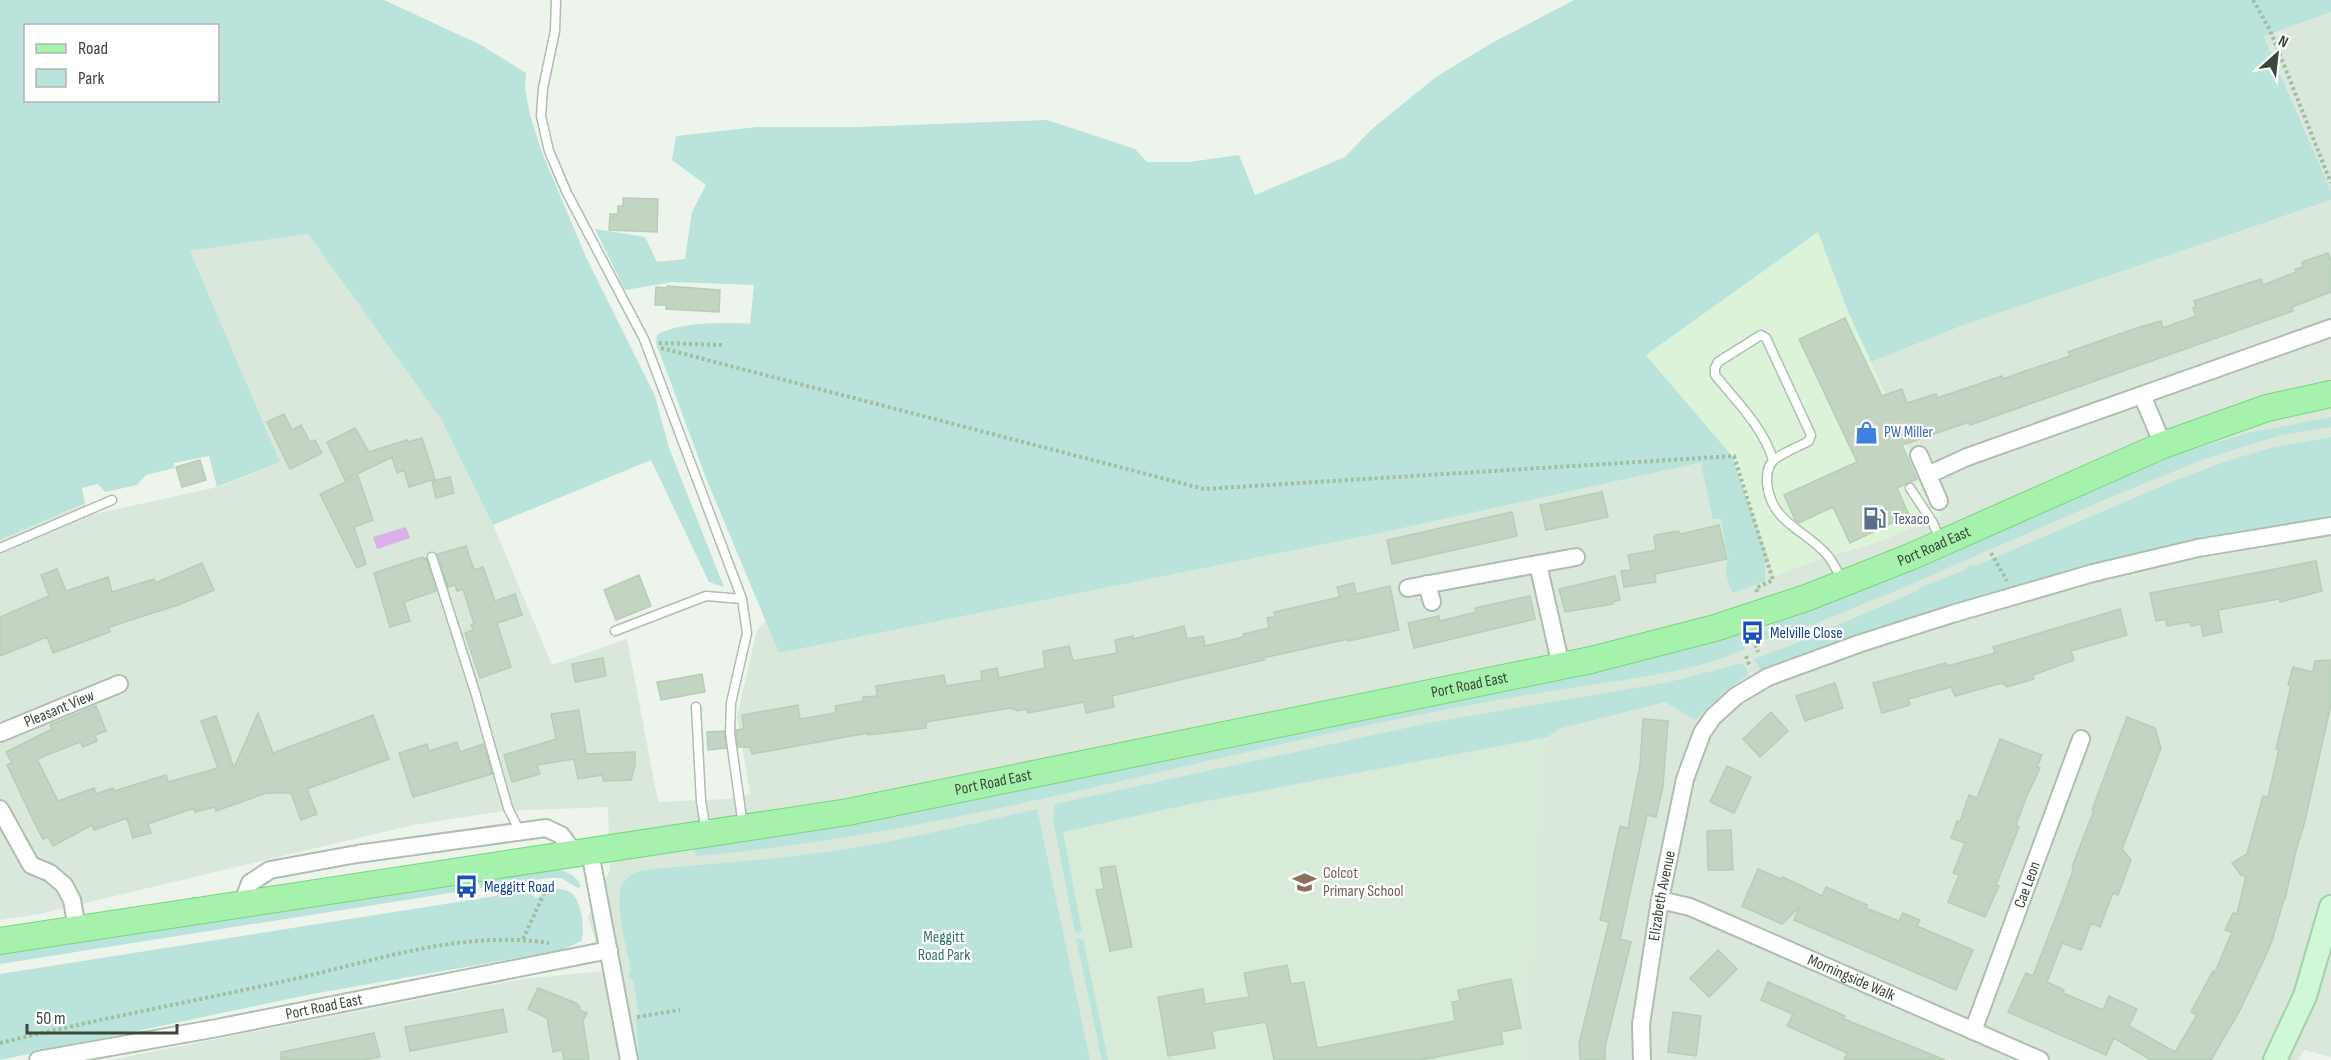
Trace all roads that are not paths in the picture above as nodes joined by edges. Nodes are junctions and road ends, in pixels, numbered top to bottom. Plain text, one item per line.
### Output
1 (556, 0) edge
2 (2331, 328) edge
3 (2331, 394) edge
4 (2142, 395) junction
5 (2163, 446) junction
6 (1918, 455) dead end
7 (1773, 460) junction
8 (1928, 475) junction
9 (1910, 488) dead end
10 (112, 500) dead end
11 (1939, 501) dead end
12 (2331, 526) edge
13 (1941, 543) junction
14 (0, 548) edge
15 (432, 557) dead end
16 (1576, 557) dead end
17 (1538, 564) junction
18 (1427, 584) junction
19 (1844, 584) junction
20 (1408, 588) dead end
21 (742, 599) junction
22 (1432, 602) dead end
23 (615, 631) dead end
24 (1562, 666) junction
25 (119, 684) dead end
26 (696, 707) dead end
27 (0, 733) edge
28 (2081, 739) dead end
29 (0, 808) edge
30 (743, 829) junction
31 (519, 830) junction
32 (706, 834) junction
33 (582, 853) junction
34 (1660, 900) junction
35 (242, 904) junction
36 (2331, 907) edge
37 (77, 929) junction
38 (0, 941) edge
39 (609, 950) junction
40 (1973, 1031) junction
41 (38, 1060) edge
42 (629, 1060) edge
43 (1642, 1060) edge
44 (2040, 1060) edge
45 (2275, 1060) edge

1 - 21 lane
2 - 4 street
3 - 5 main road, Port Road East
4 - 5 street
4 - 8 street
5 - 13 main road, Port Road East
6 - 8 street
7 - 7 lane
7 - 19 lane
8 - 11 street
9 - 13 lane
10 - 14 lane
12 - 34 street, Elizabeth Avenue
13 - 19 main road, Port Road East
15 - 31 lane
16 - 17 street
17 - 18 street
17 - 24 street
18 - 20 street
18 - 22 street
19 - 24 main road, Port Road East
21 - 23 lane
21 - 30 lane
24 - 30 main road, Port Road East
25 - 27 street, Pleasant View
26 - 32 lane
28 - 40 street, Cae Leon
29 - 37 street
30 - 32 main road, Port Road East
31 - 33 street
31 - 35 street
32 - 33 main road, Port Road East
33 - 35 main road, Port Road East
33 - 39 street
34 - 40 street, Morningside Walk
34 - 43 street, Elizabeth Avenue
35 - 37 main road, Port Road East
36 - 45 street
37 - 38 main road, Port Road East
39 - 41 street, Port Road East
39 - 42 street
40 - 44 street, Morningside Walk

